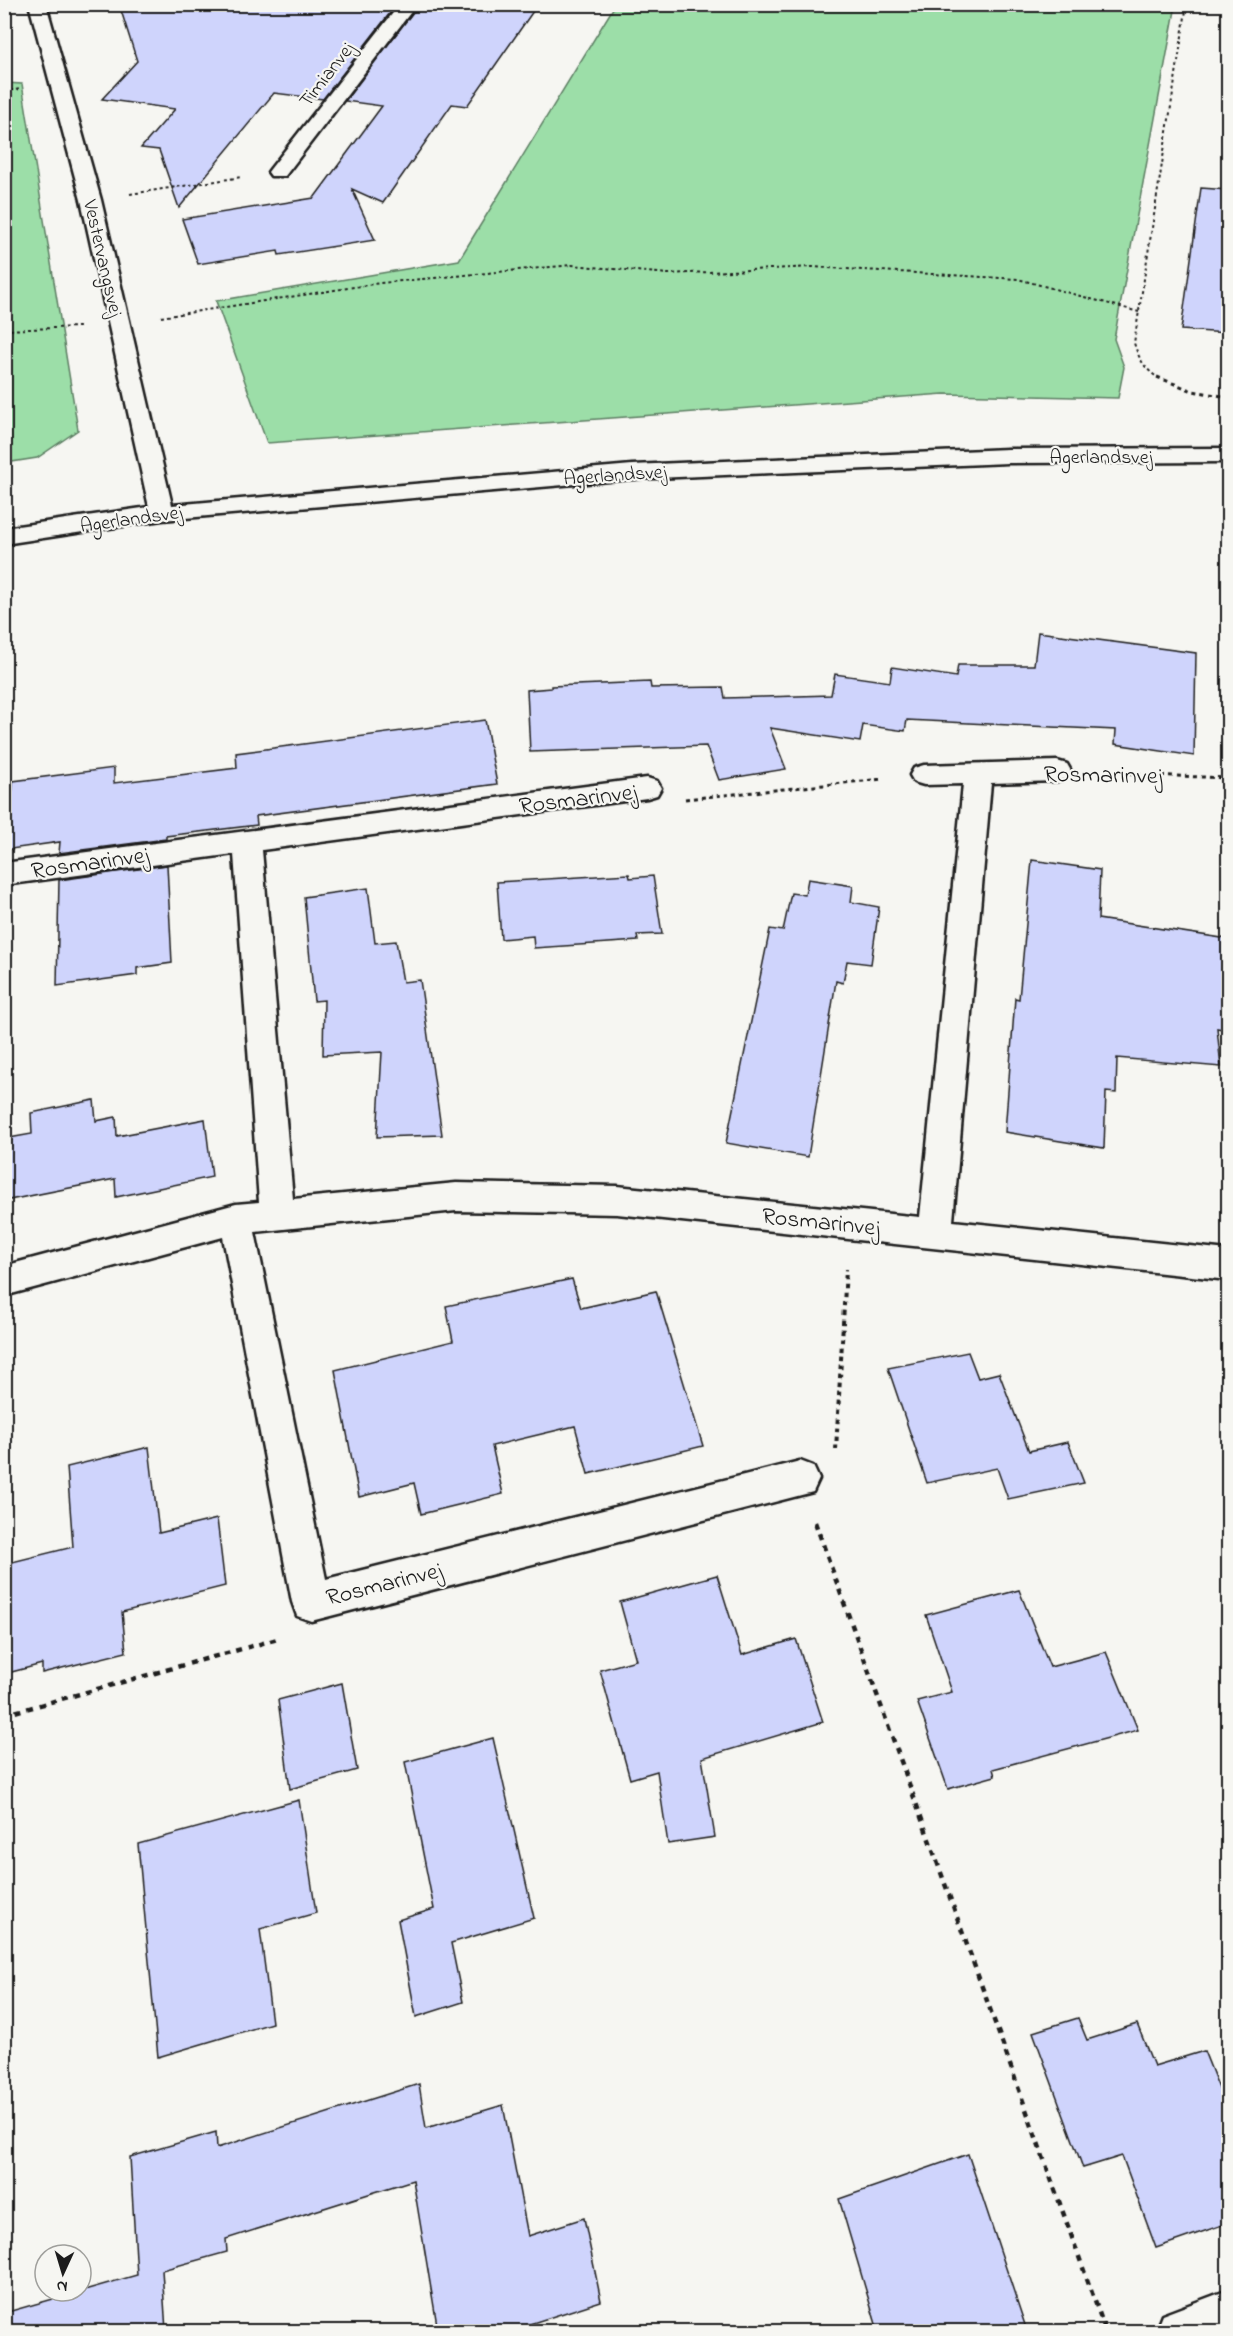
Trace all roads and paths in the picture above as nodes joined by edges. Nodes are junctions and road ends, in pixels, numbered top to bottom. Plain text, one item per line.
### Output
1 (37, 4) edge
2 (409, 4) edge
3 (1187, 4) edge
4 (278, 172) joint
5 (91, 200) junction
6 (1139, 312) junction
7 (119, 324) junction
8 (4, 330) edge
9 (1228, 397) edge
10 (1228, 455) edge
11 (162, 513) junction
12 (4, 536) edge
13 (1057, 771) joint
14 (978, 774) junction
15 (924, 775) joint
16 (1228, 778) edge
17 (647, 788) joint
18 (247, 841) junction
19 (4, 873) edge
20 (277, 1213) junction
21 (236, 1219) junction
22 (848, 1223) junction
23 (935, 1234) junction
24 (1228, 1265) edge
25 (4, 1281) edge
26 (800, 1479) junction
27 (311, 1602) junction
28 (4, 1715) edge
29 (1228, 2314) edge
30 (1106, 2331) edge
31 (1179, 2331) edge

1 - 5 street, Vestervangsvej
2 - 4 street, Timianvej
3 - 6 path
4 - 5 path
5 - 7 street, Vestervangsvej
6 - 7 path
6 - 9 path
7 - 8 path
7 - 11 street, Vestervangsvej
10 - 11 street, Agerlandsvej
11 - 12 street, Agerlandsvej
13 - 14 street, Rosmarinvej
13 - 16 path, Rosmarinvej
14 - 15 street, Rosmarinvej
14 - 23 street
15 - 17 path, Rosmarinvej
17 - 18 street, Rosmarinvej
18 - 19 street, Rosmarinvej
18 - 20 street
20 - 21 street, Rosmarinvej
20 - 22 street, Rosmarinvej
21 - 25 street, Rosmarinvej
21 - 27 street, Rosmarinvej
22 - 23 street, Rosmarinvej
22 - 26 path
23 - 24 street, Rosmarinvej
26 - 27 street, Rosmarinvej
26 - 30 path
27 - 28 path
29 - 31 street

